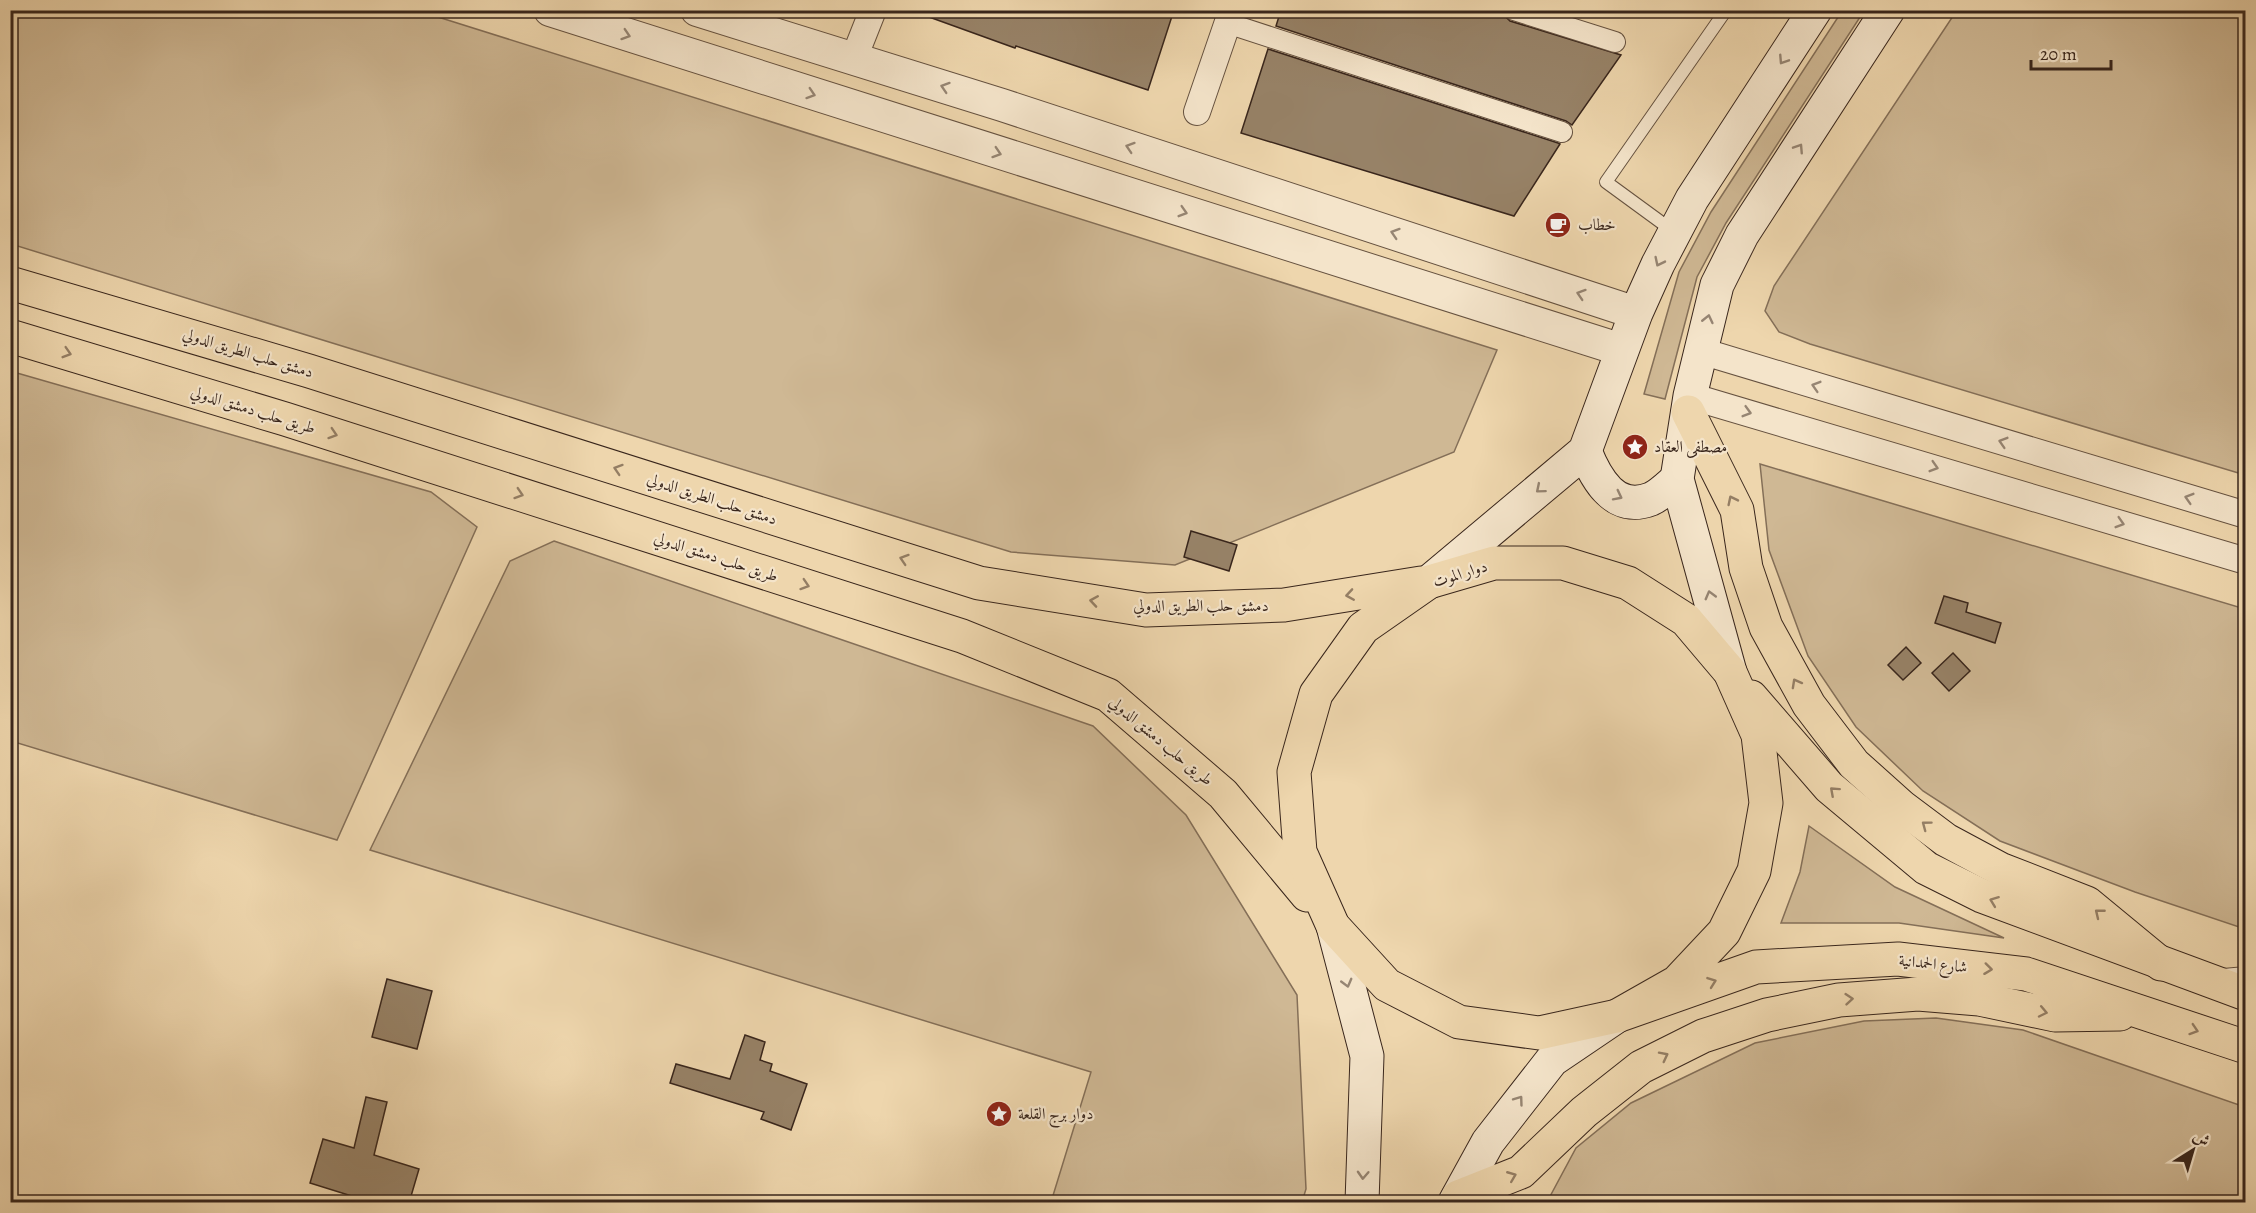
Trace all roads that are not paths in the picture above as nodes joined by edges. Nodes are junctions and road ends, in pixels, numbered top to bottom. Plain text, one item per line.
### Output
1 (550, 10) edge
2 (697, 10) edge
3 (873, 10) edge
4 (1514, 10) edge
5 (1726, 10) edge
6 (1815, 10) edge
7 (1888, 10) edge
8 (1229, 17) edge
9 (1615, 42) dead end
10 (854, 58) junction
11 (1197, 112) dead end
12 (1562, 132) dead end
13 (1675, 232) junction
14 (10, 283) edge
15 (1636, 313) junction
16 (10, 336) edge
17 (1622, 350) junction
18 (1701, 351) junction
19 (1689, 404) junction
20 (1585, 451) junction
21 (1677, 479) junction
22 (2246, 515) edge
23 (2246, 561) edge
24 (1429, 582) junction
25 (1730, 672) junction
26 (1333, 926) junction
27 (2161, 964) junction
28 (2246, 973) edge
29 (2195, 977) junction
30 (2246, 993) edge
31 (2147, 1014) junction
32 (1617, 1016) junction
33 (2246, 1047) edge
34 (1456, 1200) edge
35 (1362, 1203) edge

1 -> 17 street
2 - 10 street
3 - 10 street
4 - 9 street
5 - 13 lane
6 -> 13 main road
18 -> 7 main road
8 - 11 street
8 - 12 street
15 -> 10 street
13 -> 15 main road
24 -> 14 highway, دمشق حلب الطريق الدولي
15 - 17 main road
16 -> 26 highway, طريق حلب دمشق الدولي
17 - 20 main road
18 - 19 main road
22 -> 18 street
19 - 21 main road
19 -> 23 street
27 -> 19 highway
20 -> 21 main road
20 -> 24 main road
25 -> 21 main road
24 - 25 highway, دوار الموت
24 - 26 highway, دوار الموت
27 -> 25 highway
25 - 32 highway, دوار الموت
26 - 32 highway, دوار الموت
26 -> 35 main road
27 - 29 highway
28 - 29 lane
29 - 30 highway
32 -> 31 highway, شارع الحمدانية
31 -> 33 highway, شارع الحمدانية
34 -> 31 highway
34 -> 32 main road

